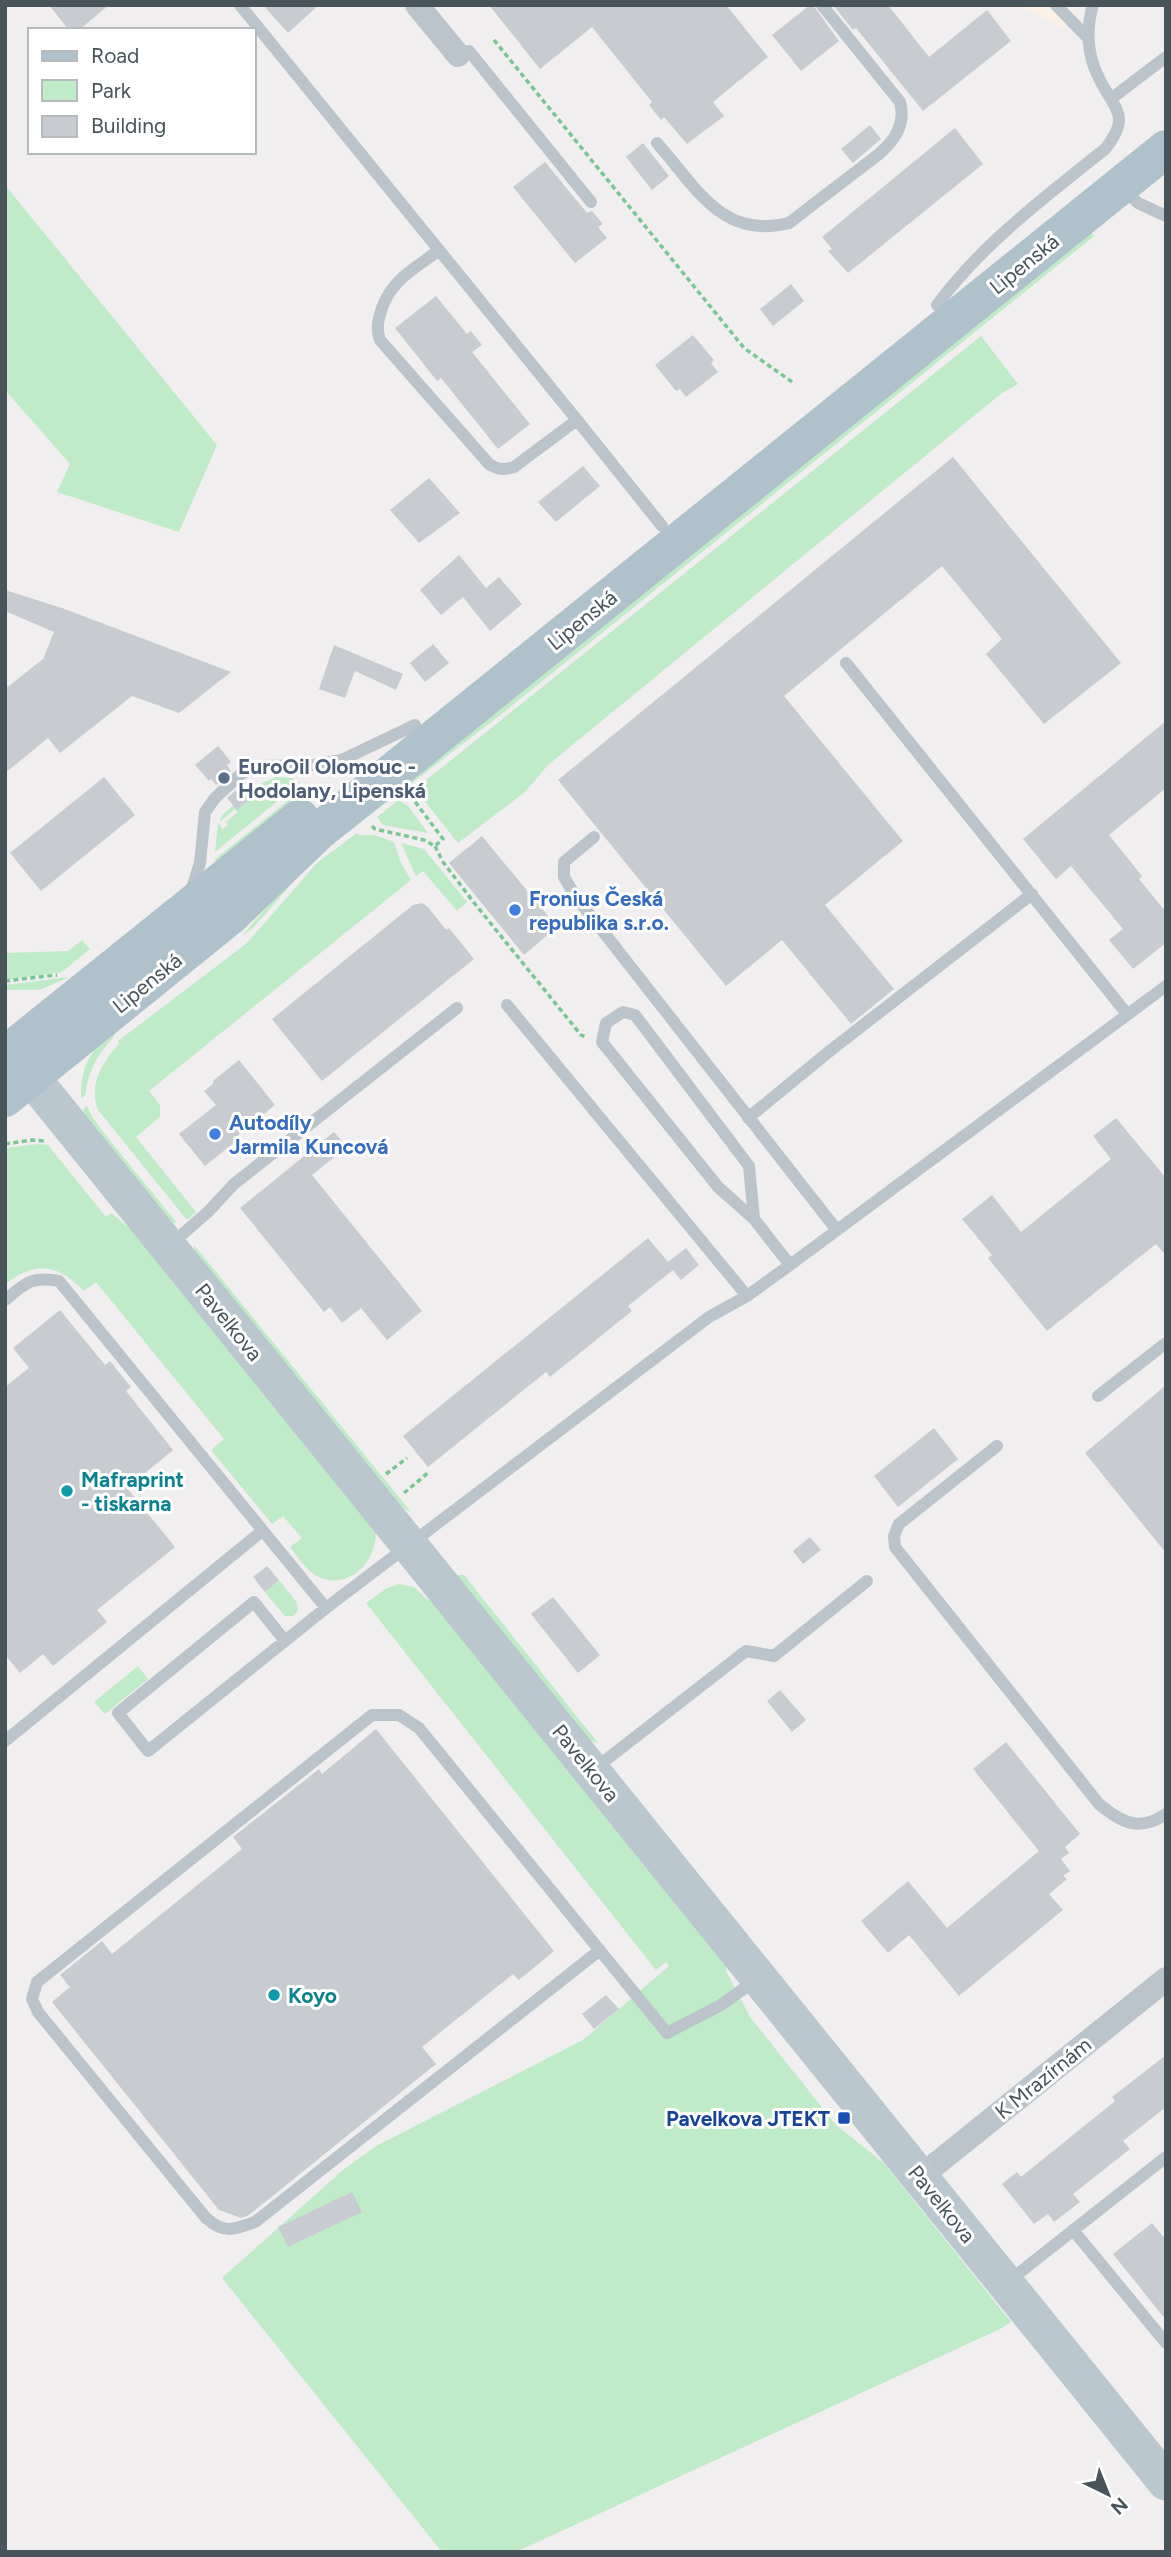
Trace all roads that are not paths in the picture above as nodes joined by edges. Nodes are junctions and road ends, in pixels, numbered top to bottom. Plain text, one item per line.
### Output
1 (240, 5) edge
2 (822, 5) edge
3 (1055, 5) edge
4 (1093, 5) edge
5 (426, 11) edge
6 (1088, 38) junction
7 (458, 55) joint
8 (1166, 57) edge
9 (1112, 98) junction
10 (1166, 121) edge
11 (657, 143) dead end
12 (1166, 149) edge
13 (1121, 185) junction
14 (591, 202) dead end
15 (1166, 216) edge
16 (439, 250) junction
17 (937, 305) junction
18 (577, 420) junction
19 (663, 526) junction
20 (846, 663) dead end
21 (415, 726) junction
22 (594, 837) dead end
23 (1032, 894) junction
24 (169, 923) junction
25 (1166, 986) edge
26 (507, 1005) dead end
27 (457, 1008) dead end
28 (1127, 1014) junction
29 (11, 1065) edge
30 (748, 1118) junction
31 (754, 1219) junction
32 (836, 1229) junction
33 (168, 1247) junction
34 (790, 1265) junction
35 (747, 1296) junction
36 (5, 1300) edge
37 (1166, 1343) edge
38 (1098, 1396) dead end
39 (997, 1446) dead end
40 (262, 1531) junction
41 (408, 1544) junction
42 (867, 1581) dead end
43 (326, 1608) junction
44 (285, 1641) junction
45 (5, 1741) edge
46 (593, 1771) junction
47 (1166, 1814) edge
48 (600, 1950) junction
49 (760, 1978) junction
50 (1166, 1979) edge
51 (1166, 2157) edge
52 (920, 2177) junction
53 (1073, 2230) junction
54 (1006, 2284) junction
55 (1166, 2343) edge
56 (1166, 2482) edge

1 - 16 lane
2 - 11 lane
3 - 6 lane
4 - 6 lane
5 - 7 street
6 - 9 lane
7 - 14 lane
8 - 9 lane
9 - 17 lane
10 - 17 main road, Lipenská
12 - 13 main road, Lipenská
13 - 15 lane
13 - 29 main road, Lipenská
16 - 18 lane
16 - 18 lane
17 - 19 main road, Lipenská
18 - 19 lane
19 - 21 main road, Lipenská
20 - 23 lane
21 - 24 main road, Lipenská
21 - 24 lane
22 - 30 lane
23 - 28 lane
23 - 30 lane
24 - 29 main road, Lipenská
25 - 28 lane
26 - 35 lane
27 - 33 lane
28 - 32 lane
29 - 33 street, Pavelkova
30 - 32 lane
31 - 31 lane
31 - 34 lane
32 - 34 lane
33 - 41 street, Pavelkova
34 - 35 lane
35 - 41 lane
36 - 40 lane
37 - 38 lane
39 - 47 lane
40 - 43 lane
40 - 45 lane
41 - 43 lane
41 - 46 street, Pavelkova
42 - 46 lane
43 - 44 lane
44 - 44 lane
46 - 49 street, Pavelkova
48 - 48 lane
48 - 49 lane
49 - 52 street, Pavelkova
50 - 52 street, K Mrazírnám
51 - 53 lane
52 - 54 street, Pavelkova
53 - 54 lane
53 - 55 lane
54 - 56 street, Pavelkova

